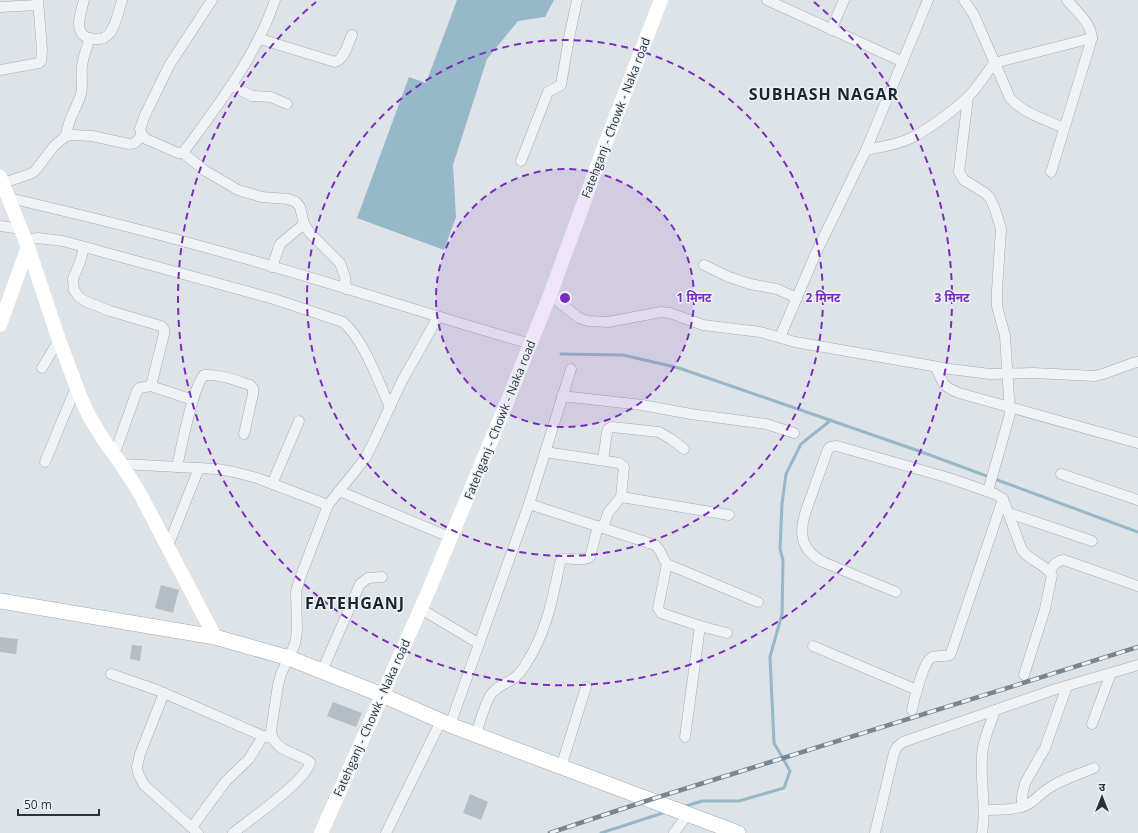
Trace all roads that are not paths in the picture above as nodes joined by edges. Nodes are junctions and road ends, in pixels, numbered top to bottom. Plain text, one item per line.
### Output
1 (84, 0) edge
2 (122, 0) edge
3 (212, 0) edge
4 (275, 0) edge
5 (577, 0) edge
6 (661, 0) edge
7 (767, 0) edge
8 (844, 0) edge
9 (928, 0) edge
10 (964, 0) edge
11 (1067, 0) edge
12 (38, 2) edge
13 (0, 7) edge
14 (831, 30) junction
15 (352, 35) dead end
16 (90, 38) junction
17 (1092, 38) junction
18 (260, 39) junction
19 (903, 62) junction
20 (994, 63) junction
21 (0, 70) edge
22 (232, 85) junction
23 (968, 97) junction
24 (287, 104) dead end
25 (1064, 128) junction
26 (142, 135) junction
27 (66, 136) junction
28 (866, 150) junction
29 (183, 153) junction
30 (521, 161) dead end
31 (1051, 172) dead end
32 (1, 180) edge
33 (9, 198) junction
34 (304, 224) junction
35 (0, 226) edge
36 (25, 239) junction
37 (84, 247) junction
38 (704, 265) dead end
39 (272, 267) junction
40 (346, 289) junction
41 (550, 295) junction
42 (797, 298) junction
43 (438, 317) junction
44 (0, 325) edge
45 (780, 337) junction
46 (59, 340) junction
47 (531, 344) junction
48 (1138, 362) edge
49 (936, 367) junction
50 (42, 368) dead end
51 (571, 369) dead end
52 (1008, 373) junction
53 (151, 386) junction
54 (76, 387) junction
55 (562, 396) junction
56 (193, 400) junction
57 (390, 407) junction
58 (1010, 408) junction
59 (299, 421) dead end
60 (794, 433) dead end
61 (244, 434) dead end
62 (1138, 443) edge
63 (684, 449) dead end
64 (545, 452) junction
65 (118, 459) junction
66 (603, 460) junction
67 (45, 462) dead end
68 (177, 467) junction
69 (199, 468) junction
70 (1061, 474) dead end
71 (272, 484) junction
72 (991, 484) junction
73 (339, 491) junction
74 (621, 497) junction
75 (1003, 499) junction
76 (1138, 500) edge
77 (529, 504) junction
78 (328, 505) junction
79 (1009, 513) junction
80 (729, 515) dead end
81 (600, 527) junction
82 (452, 538) junction
83 (1092, 541) dead end
84 (168, 546) junction
85 (667, 564) junction
86 (1049, 571) junction
87 (382, 577) dead end
88 (1138, 586) edge
89 (896, 592) dead end
90 (0, 601) edge
91 (758, 602) dead end
92 (421, 609) junction
93 (700, 626) junction
94 (727, 633) dead end
95 (215, 637) junction
96 (478, 643) junction
97 (813, 646) dead end
98 (289, 658) junction
99 (1138, 665) edge
100 (322, 671) junction
101 (1111, 673) junction
102 (111, 674) dead end
103 (1024, 674) dead end
104 (1067, 686) junction
105 (586, 687) dead end
106 (917, 690) junction
107 (164, 693) junction
108 (382, 695) junction
109 (912, 710) dead end
110 (995, 710) junction
111 (445, 723) junction
112 (1092, 724) dead end
113 (476, 735) junction
114 (268, 737) junction
115 (685, 737) dead end
116 (561, 767) junction
117 (1094, 768) dead end
118 (1022, 807) junction
119 (984, 810) junction
120 (678, 811) junction
121 (195, 830) edge
122 (233, 833) edge
123 (320, 833) edge
124 (386, 833) edge
125 (674, 833) edge
126 (738, 833) edge
127 (875, 833) edge
128 (982, 833) edge

1 - 16 street
2 - 16 street
3 - 26 street
4 - 18 street
5 - 30 street
6 - 41 street, Fatehganj - Chowk - Naka road
7 - 14 street
8 - 14 street
9 - 19 street
10 - 20 street
11 - 17 street
12 - 13 street
12 - 21 street
14 - 19 street
15 - 18 street
16 - 27 street
17 - 20 street
17 - 25 street
18 - 22 street
19 - 28 street
20 - 23 street
20 - 25 street
22 - 24 street
22 - 29 street
23 - 28 street
23 - 52 street
25 - 31 street
26 - 27 street
26 - 29 street
27 - 32 street
28 - 42 street
29 - 34 street
32 - 33 street
33 - 36 street
33 - 39 street
34 - 39 street
34 - 40 street
35 - 36 street
36 - 37 street
36 - 44 street
36 - 46 street
37 - 53 street
37 - 57 street
38 - 42 street
39 - 40 street
40 - 43 street
41 - 45 street
41 - 47 street, Fatehganj - Chowk - Naka road
42 - 45 street
43 - 47 street
43 - 57 street
45 - 49 street
46 - 50 street
46 - 54 street
47 - 82 street, Fatehganj - Chowk - Naka road
48 - 52 street
49 - 52 street
49 - 58 street
51 - 55 street
52 - 58 street
53 - 56 street
53 - 65 street
54 - 65 street
54 - 67 street
55 - 60 street
55 - 64 street
56 - 61 street
56 - 68 street
57 - 73 street
58 - 62 street
58 - 72 street
59 - 71 street
63 - 66 street
64 - 66 street
64 - 77 street
65 - 68 street
65 - 84 street
66 - 74 street
68 - 69 street
69 - 71 street
69 - 84 street
70 - 76 street
71 - 78 street
72 - 75 street
72 - 89 street
73 - 78 street
73 - 82 street
74 - 80 street
74 - 81 street
75 - 79 street
75 - 106 street
77 - 81 street
77 - 96 street
78 - 98 street
79 - 83 street
79 - 86 street
81 - 85 street
81 - 113 street
82 - 92 street, Fatehganj - Chowk - Naka road
84 - 95 street
85 - 91 street
85 - 93 street
86 - 88 street
86 - 103 street
87 - 100 street
90 - 95 main road
92 - 96 street
92 - 108 street, Fatehganj - Chowk - Naka road
93 - 94 street
93 - 115 street
95 - 98 main road
96 - 111 street
97 - 106 street
98 - 100 main road
98 - 114 street
99 - 101 street
100 - 108 main road
101 - 104 street
101 - 112 street
102 - 107 street
104 - 110 street
104 - 118 street
105 - 116 street
106 - 109 street
107 - 114 street
107 - 121 street
108 - 111 main road
108 - 123 street, Fatehganj - Chowk - Naka road
110 - 119 street
110 - 127 street
111 - 113 main road
111 - 124 street
113 - 116 main road
114 - 121 street
114 - 122 street
116 - 120 main road
117 - 118 street
118 - 119 street
119 - 128 street
120 - 125 street
120 - 126 main road

